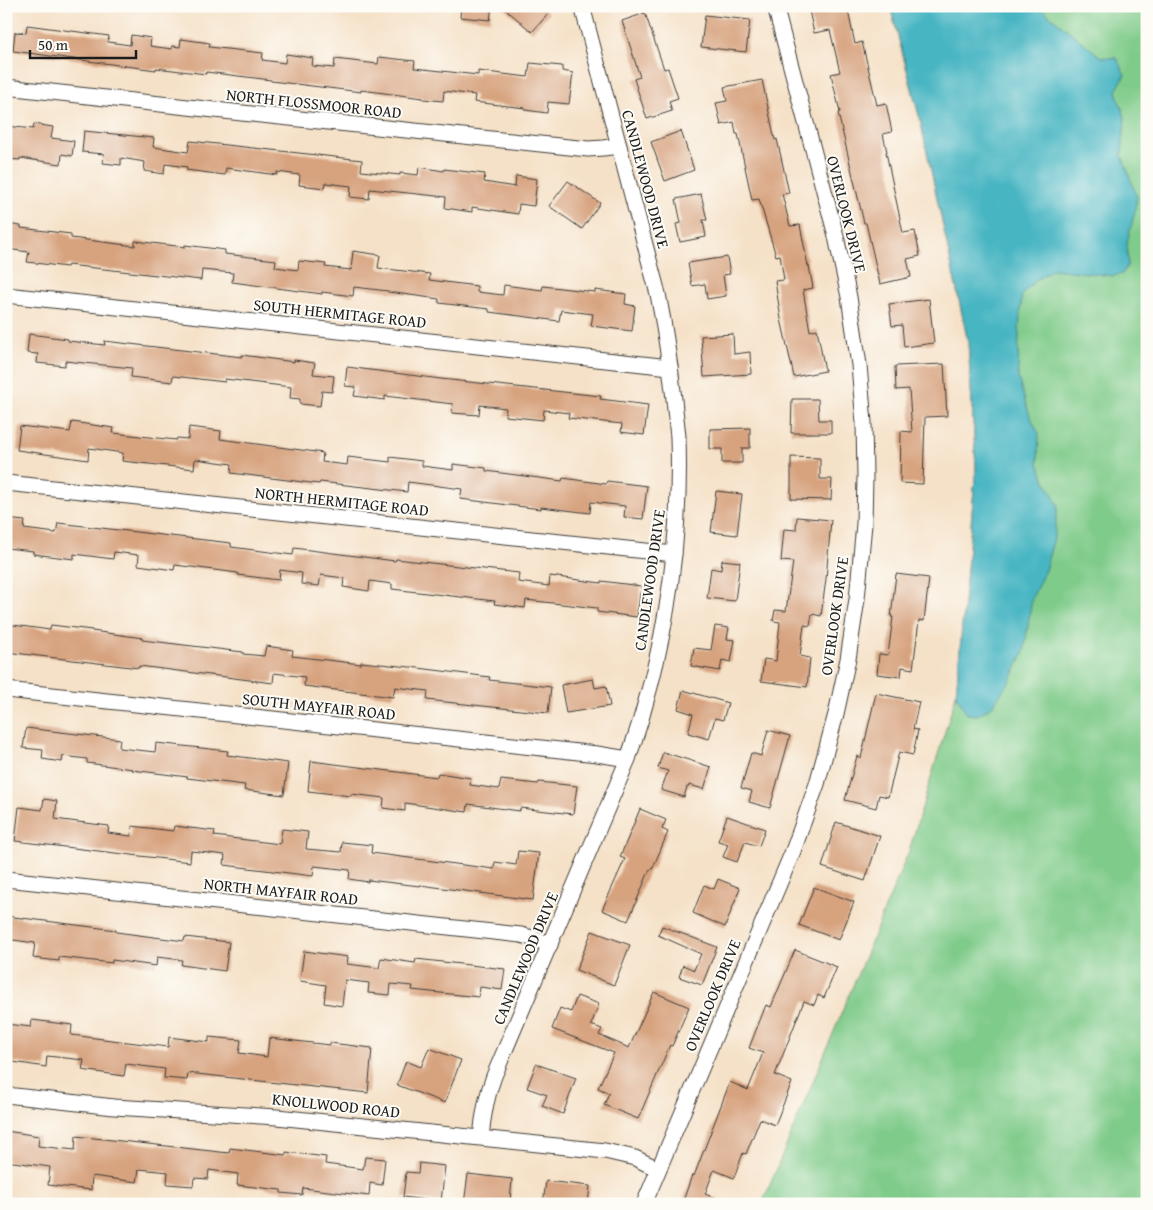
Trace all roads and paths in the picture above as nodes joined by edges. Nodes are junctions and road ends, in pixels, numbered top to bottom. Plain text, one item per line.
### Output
1 (582, 6) edge
2 (774, 6) edge
3 (6, 87) edge
4 (619, 146) junction
5 (6, 295) edge
6 (670, 366) junction
7 (6, 483) edge
8 (674, 554) junction
9 (6, 690) edge
10 (628, 758) junction
11 (6, 879) edge
12 (550, 945) junction
13 (6, 1095) edge
14 (481, 1137) junction
15 (658, 1169) junction
16 (644, 1204) edge

1 - 4 street, CANDLEWOOD DRIVE
2 - 15 street, OVERLOOK DRIVE
3 - 4 street, NORTH FLOSSMOOR ROAD
4 - 6 street, CANDLEWOOD DRIVE
5 - 6 street, SOUTH HERMITAGE ROAD
6 - 8 street, CANDLEWOOD DRIVE
7 - 8 street, NORTH HERMITAGE ROAD
8 - 10 street, CANDLEWOOD DRIVE
9 - 10 street, SOUTH MAYFAIR ROAD
10 - 12 street, CANDLEWOOD DRIVE
11 - 12 street, NORTH MAYFAIR ROAD
12 - 14 street, CANDLEWOOD DRIVE
13 - 14 street, KNOLLWOOD ROAD
14 - 15 street, KNOLLWOOD ROAD
15 - 16 street, OVERLOOK DRIVE

